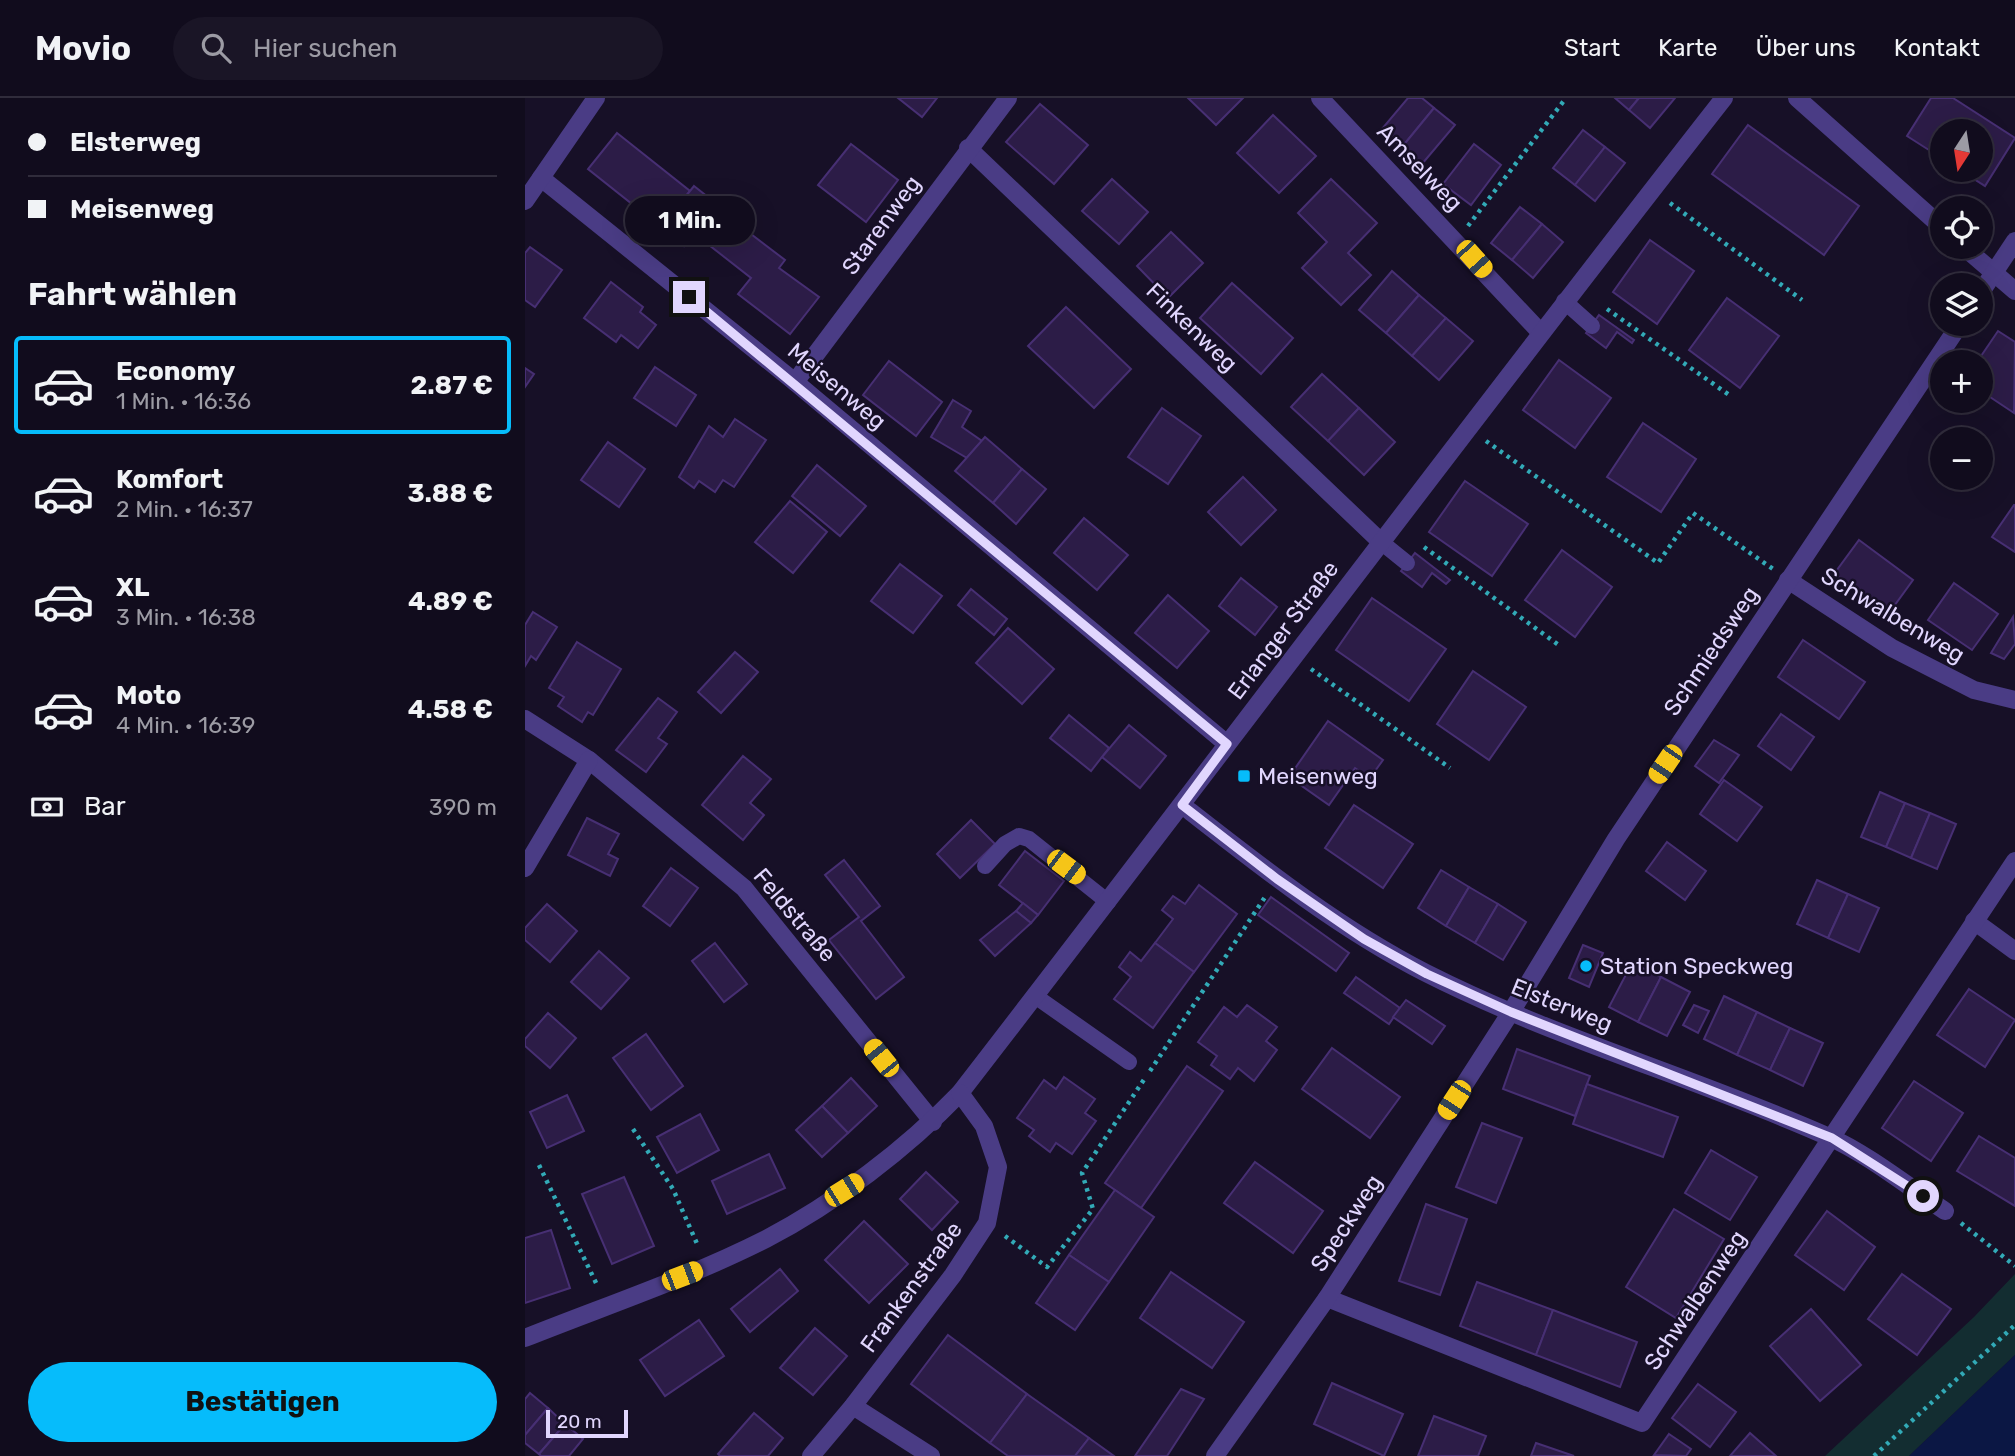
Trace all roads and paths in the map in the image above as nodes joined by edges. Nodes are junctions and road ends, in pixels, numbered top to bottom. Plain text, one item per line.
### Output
1 (596, 98) edge
2 (1008, 98) edge
3 (1320, 98) edge
4 (1566, 98) edge
5 (1724, 98) edge
6 (1797, 98) edge
7 (968, 148) junction
8 (541, 177) junction
9 (1652, 189) junction
10 (525, 201) edge
11 (1930, 216) edge
12 (1457, 241) junction
13 (2015, 241) edge
14 (1978, 259) edge
15 (1994, 273) junction
16 (1576, 286) junction
17 (2015, 291) edge
18 (1802, 300) dead end
19 (1564, 301) junction
20 (1592, 326) dead end
21 (1540, 332) junction
22 (1952, 336) edge
23 (796, 382) junction
24 (1732, 397) dead end
25 (1468, 428) junction
26 (1394, 525) junction
27 (1381, 542) junction
28 (1407, 563) dead end
29 (1788, 580) junction
30 (1560, 646) dead end
31 (1294, 656) junction
32 (2015, 700) edge
33 (525, 719) edge
34 (1227, 744) junction
35 (589, 760) junction
36 (1450, 768) dead end
37 (1182, 805) junction
38 (2015, 860) edge
39 (985, 866) dead end
40 (525, 868) edge
41 (1277, 879) junction
42 (1108, 902) junction
43 (1975, 921) junction
44 (2015, 951) edge
45 (1035, 996) junction
46 (1511, 1012) junction
47 (1129, 1062) dead end
48 (960, 1093) junction
49 (933, 1122) junction
50 (633, 1129) dead end
51 (1832, 1138) junction
52 (539, 1165) dead end
53 (1945, 1211) joint
54 (987, 1223) junction
55 (707, 1266) junction
56 (2015, 1266) edge
57 (1327, 1298) junction
58 (608, 1305) junction
59 (2015, 1325) edge
60 (525, 1338) edge
61 (853, 1406) junction
62 (811, 1456) edge
63 (931, 1456) edge
64 (1215, 1456) edge
65 (1874, 1456) edge

1 - 8 street
2 - 7 street, Starenweg
3 - 12 street, Amselweg
4 - 12 path
5 - 9 street, Erlanger Straße
6 - 11 street
7 - 23 street, Starenweg
7 - 27 street, Finkenweg
8 - 10 street
8 - 23 street, Meisenweg
9 - 16 street, Erlanger Straße
9 - 18 path
12 - 21 street, Amselweg
13 - 15 street
14 - 15 street
15 - 17 street
16 - 19 street, Erlanger Straße
16 - 24 path
19 - 20 lane
19 - 21 street, Erlanger Straße
21 - 25 street, Erlanger Straße
22 - 29 street, Schmiedsweg
23 - 34 street, Meisenweg
25 - 26 street, Erlanger Straße
25 - 29 path
26 - 27 street, Erlanger Straße
26 - 30 path
27 - 28 lane
27 - 31 street, Erlanger Straße
29 - 32 street, Schwalbenweg
29 - 46 street, Schmiedsweg
31 - 34 street, Erlanger Straße
31 - 36 path
33 - 35 street, Feldstraße
34 - 37 street, Erlanger Straße
35 - 40 street
35 - 49 street, Feldstraße
37 - 41 street, Elsterweg
37 - 42 street, Erlanger Straße
38 - 43 street, Schwalbenweg
39 - 42 lane
41 - 46 street, Elsterweg
41 - 54 path
42 - 45 street, Erlanger Straße
43 - 44 street
43 - 51 street, Schwalbenweg
45 - 47 lane
45 - 48 street, Erlanger Straße
46 - 51 street, Elsterweg
46 - 57 street, Speckweg
48 - 49 street, Erlanger Straße
48 - 54 street, Frankenstraße
49 - 55 street, Erlanger Straße
50 - 55 path
51 - 53 street, Elsterweg
51 - 57 street, Schwalbenweg
52 - 58 path
53 - 56 path
54 - 61 street, Frankenstraße
55 - 58 street, Erlanger Straße
57 - 64 street, Speckweg
58 - 60 street, Erlanger Straße
59 - 65 path
61 - 62 street, Frankenstraße
61 - 63 street

